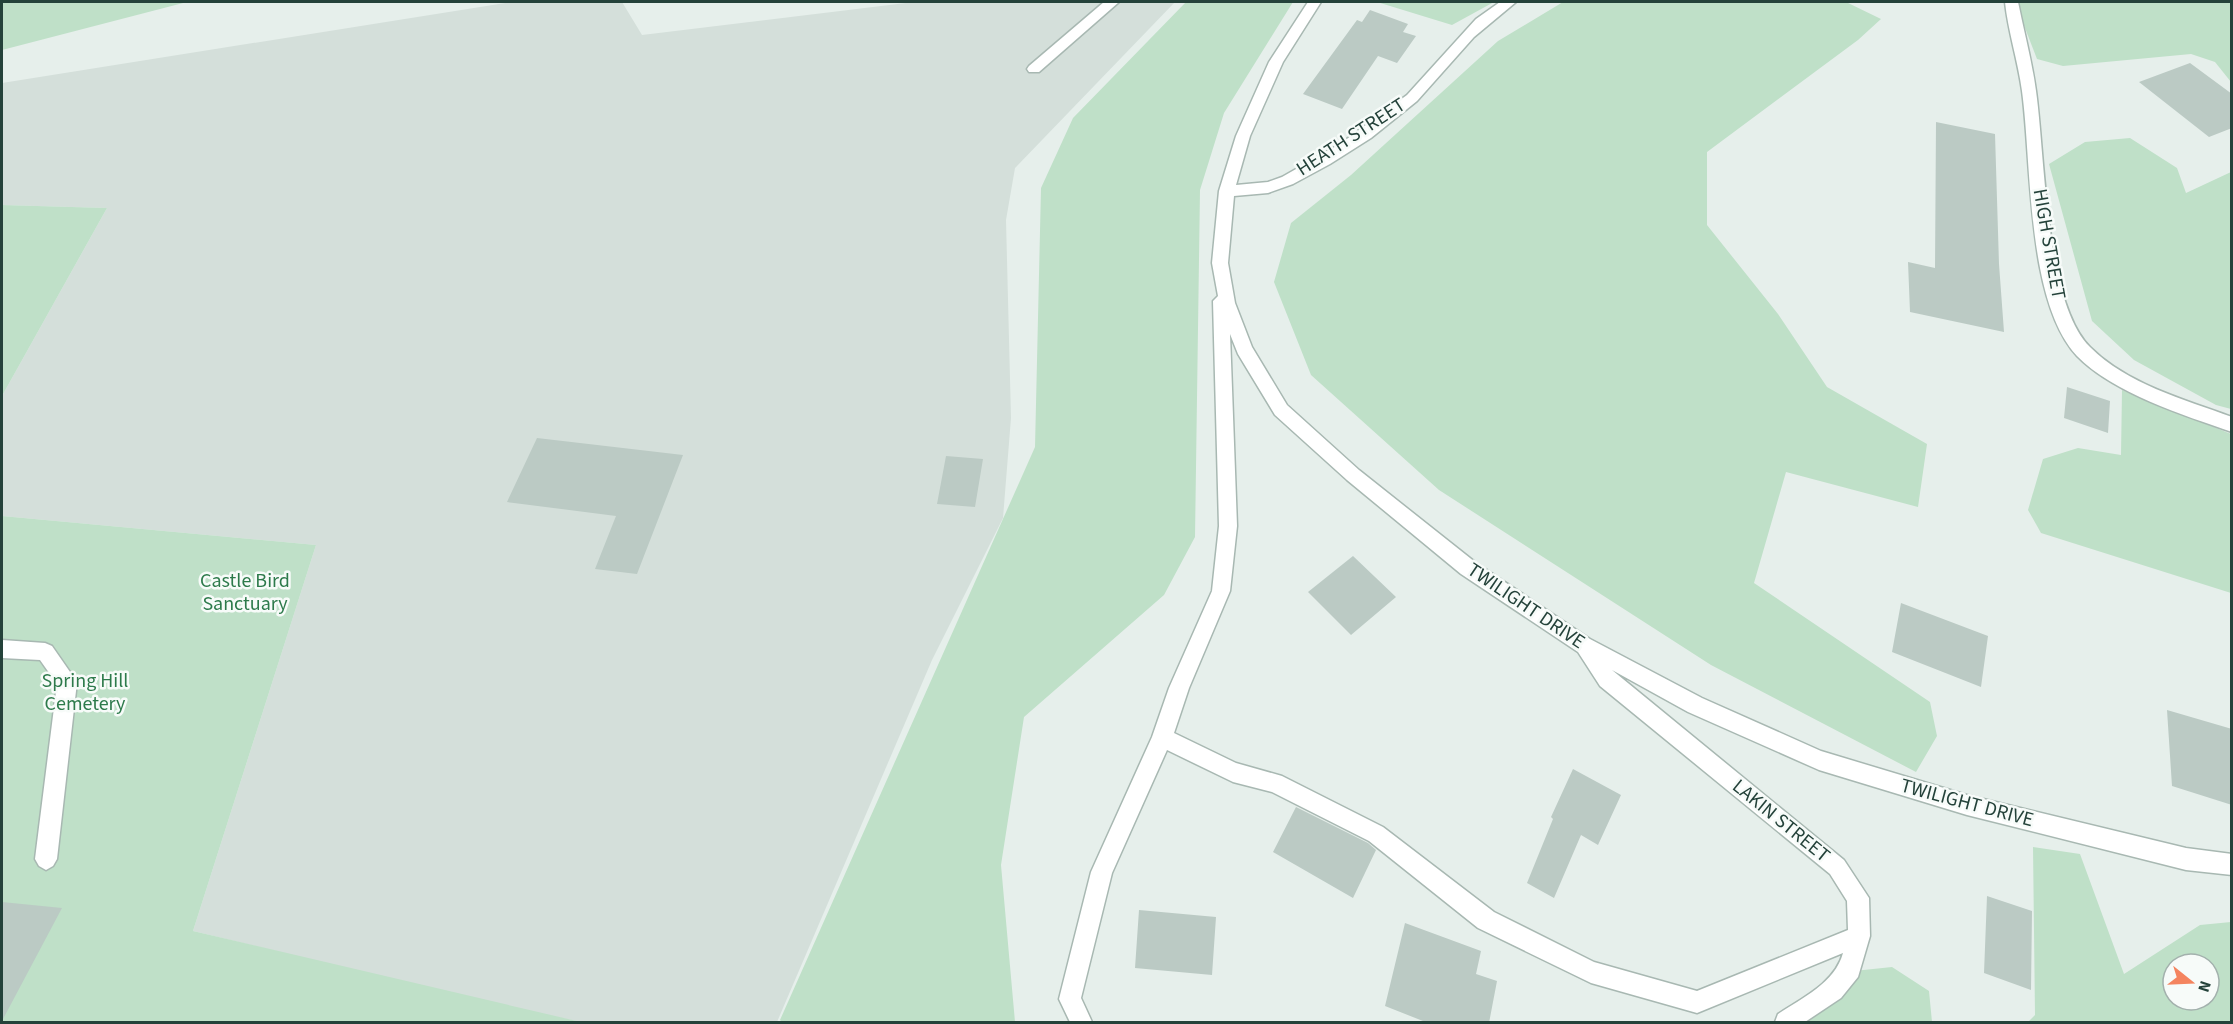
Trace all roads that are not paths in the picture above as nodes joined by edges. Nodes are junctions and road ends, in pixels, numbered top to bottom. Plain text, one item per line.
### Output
1 (1112, 2) edge
2 (1314, 2) edge
3 (1509, 2) edge
4 (2011, 2) edge
5 (1034, 69) dead end
6 (1227, 191) junction
7 (1220, 263) junction
8 (2232, 425) edge
9 (1583, 645) junction
10 (2, 649) edge
11 (1162, 738) junction
12 (46, 859) dead end
13 (2232, 865) edge
14 (1858, 936) junction
15 (1081, 1023) edge
16 (1786, 1023) edge

1 - 5 street
2 - 6 street, TWILIGHT DRIVE
3 - 6 street, HEATH STREET
4 - 8 street, HIGH STREET
6 - 7 street, TWILIGHT DRIVE
7 - 9 street, TWILIGHT DRIVE
7 - 11 street
9 - 13 street, TWILIGHT DRIVE
9 - 14 street, LAKIN STREET
10 - 12 street
11 - 14 street
11 - 15 street
14 - 16 street, LAKIN STREET

